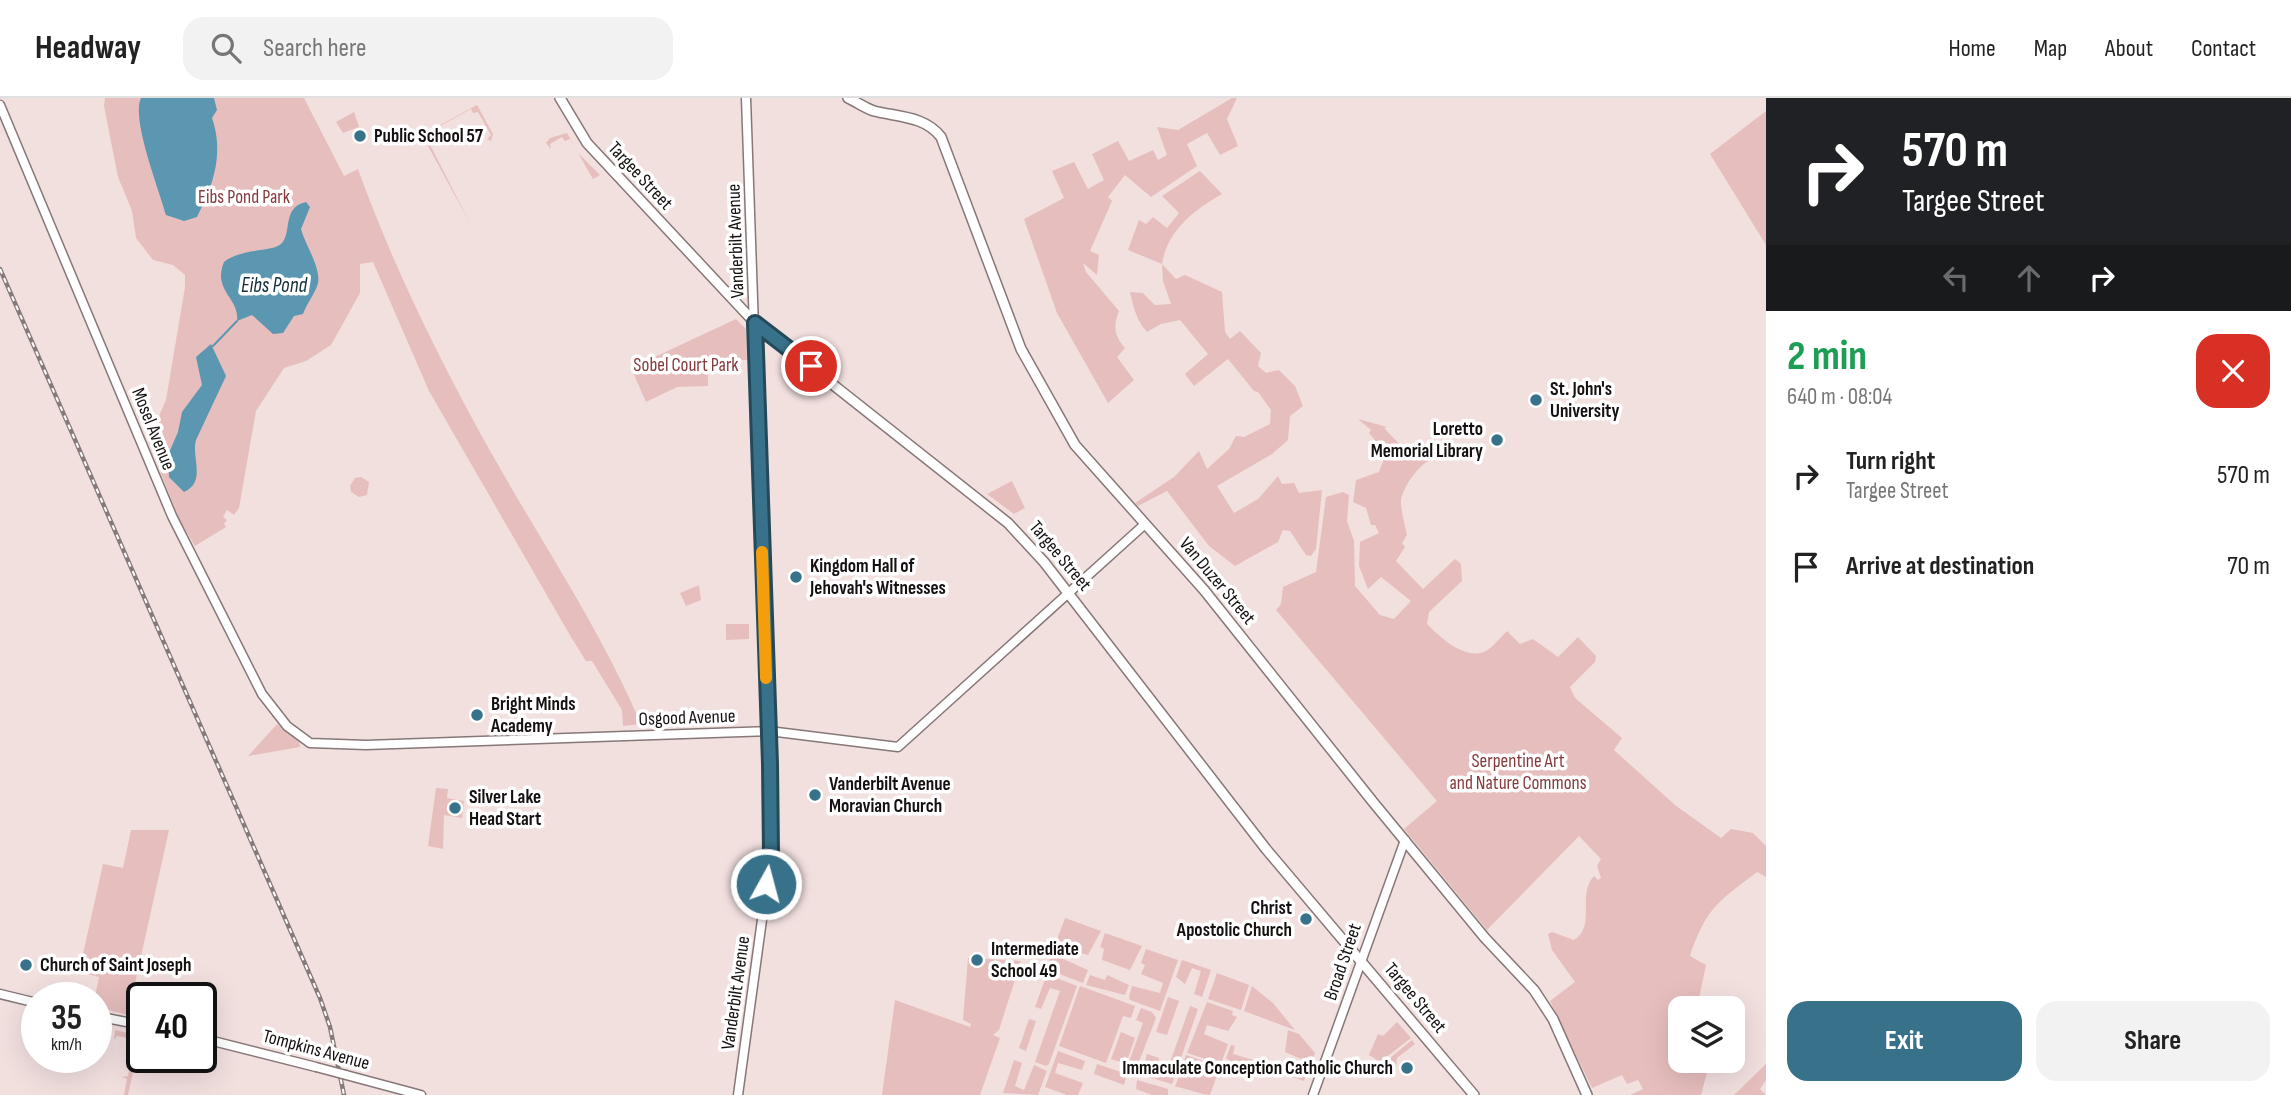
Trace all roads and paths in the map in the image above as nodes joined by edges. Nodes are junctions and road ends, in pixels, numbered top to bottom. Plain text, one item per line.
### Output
1 (560, 98) edge
2 (746, 98) edge
3 (848, 98) edge
4 (0, 105) edge
5 (755, 323) junction
6 (1144, 524) junction
7 (1069, 592) junction
8 (769, 731) junction
9 (310, 743) joint
10 (1405, 840) junction
11 (1360, 961) junction
12 (0, 994) edge
13 (21, 999) edge
14 (217, 1042) edge
15 (421, 1095) edge
16 (738, 1095) edge
17 (1313, 1095) edge
18 (1474, 1095) edge
19 (1587, 1095) edge

1 - 5 main road, Targee Street
2 - 5 street, Vanderbilt Avenue
3 - 6 main road, Van Duzer Street
4 - 9 street, Mosel Avenue
5 - 7 main road, Targee Street
5 - 8 street, Vanderbilt Avenue
6 - 7 street, Osgood Avenue
6 - 10 main road, Van Duzer Street
7 - 8 street, Osgood Avenue
7 - 11 main road, Targee Street
8 - 9 street, Osgood Avenue
8 - 16 street, Vanderbilt Avenue
10 - 11 street, Broad Street
10 - 19 main road, Van Duzer Street
11 - 17 street, Broad Street
11 - 18 main road, Targee Street
12 - 13 street
14 - 15 street, Tompkins Avenue, bridge

